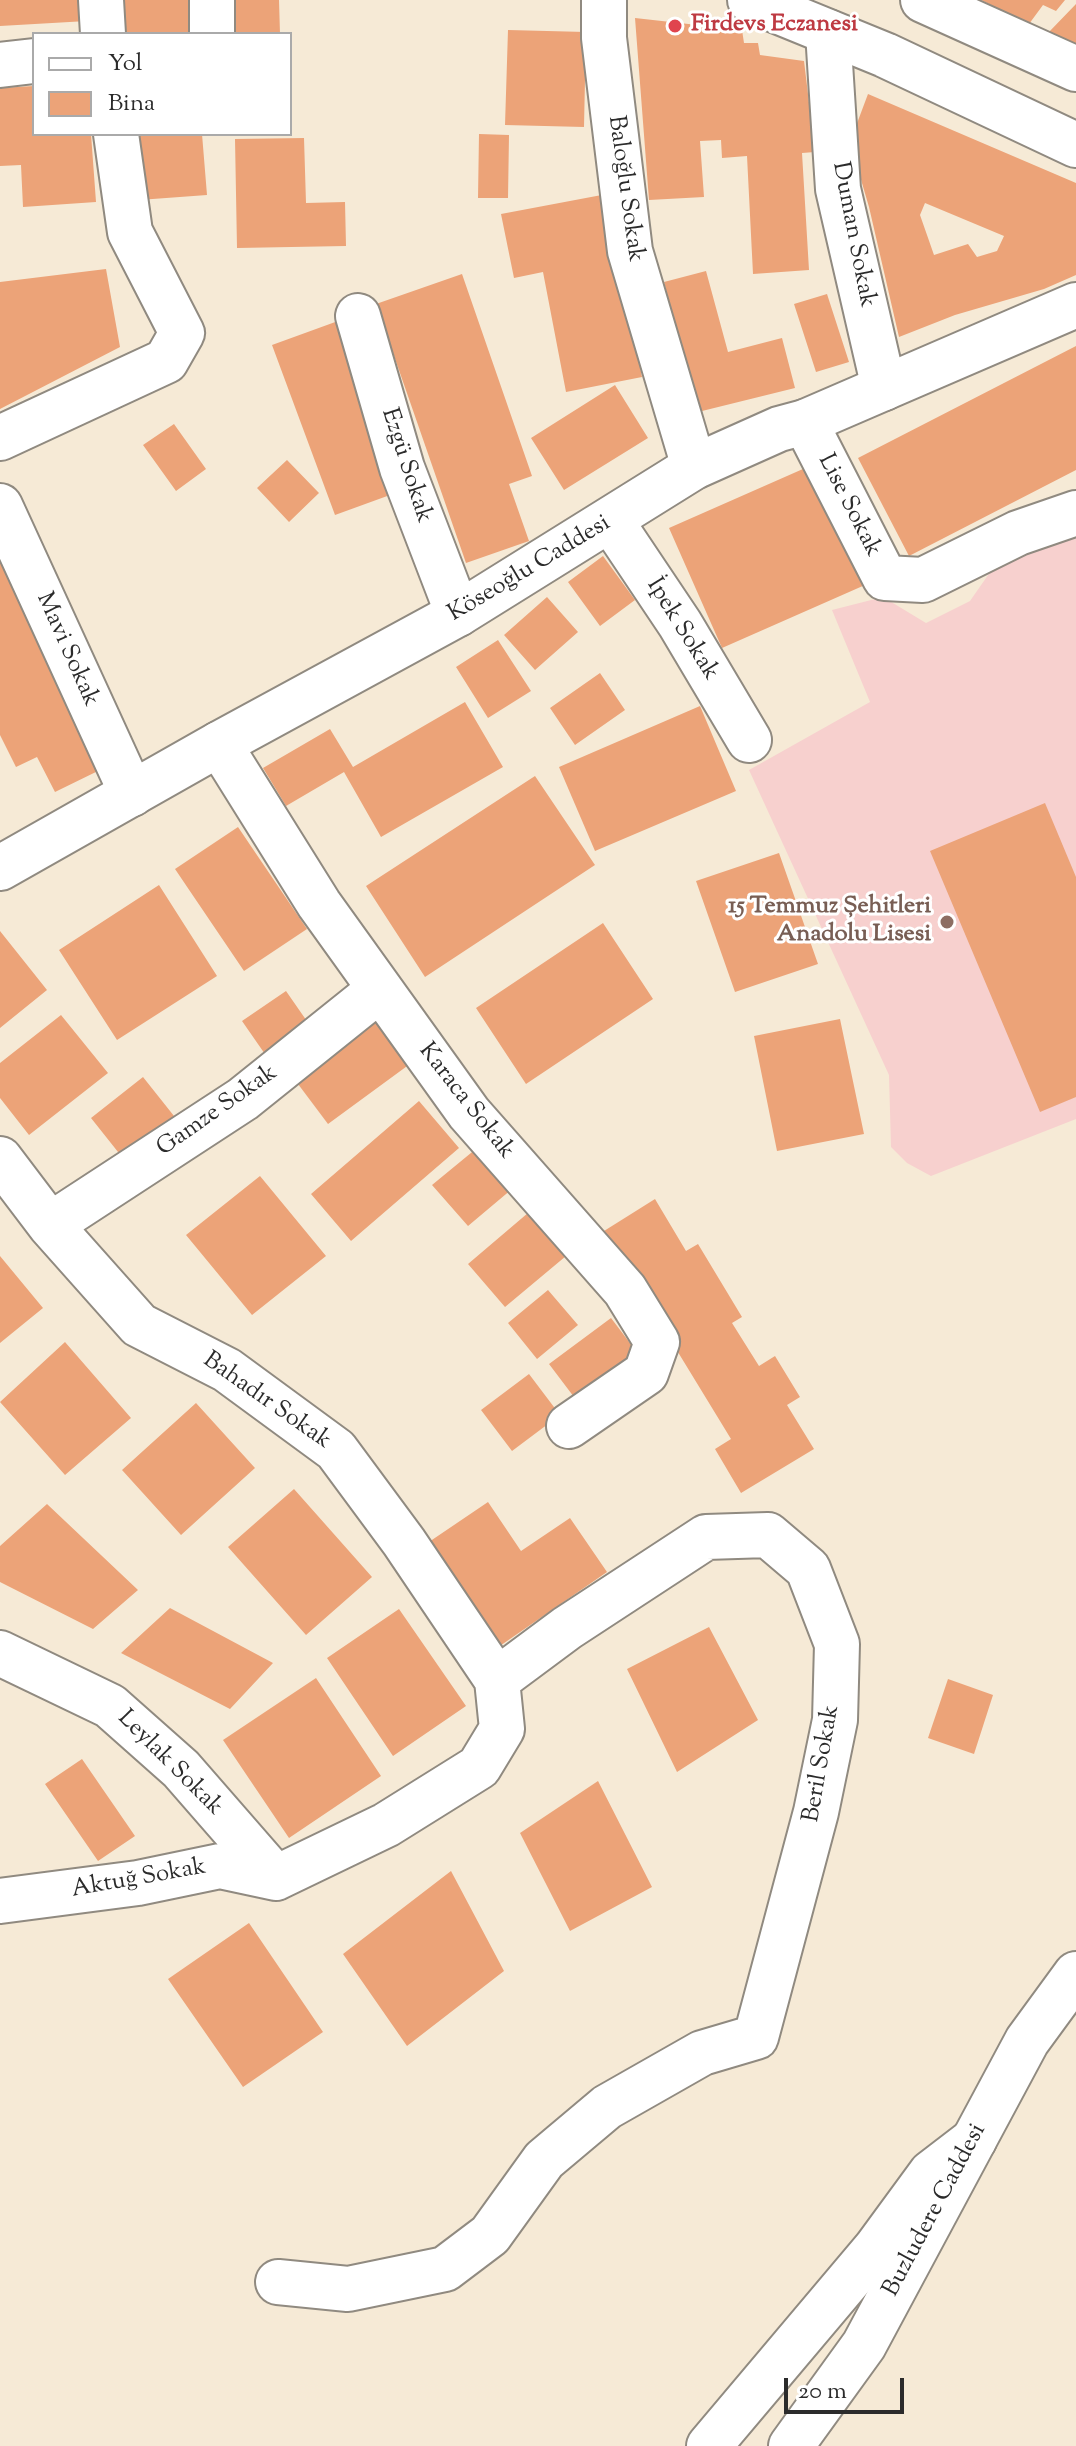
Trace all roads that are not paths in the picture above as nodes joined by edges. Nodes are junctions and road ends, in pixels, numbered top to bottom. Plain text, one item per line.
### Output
1 (101, 0) edge
2 (212, 0) edge
3 (604, 0) edge
4 (750, 0) edge
5 (923, 0) edge
6 (103, 32) edge
7 (212, 32) edge
8 (828, 32) junction
9 (32, 61) edge
10 (0, 65) edge
11 (1076, 69) edge
12 (116, 136) edge
13 (1076, 145) edge
14 (1076, 305) edge
15 (358, 316) dead end
16 (884, 388) junction
17 (805, 422) junction
18 (0, 438) edge
19 (694, 467) junction
20 (0, 506) edge
21 (1076, 513) edge
22 (611, 521) junction
23 (458, 614) junction
24 (749, 740) dead end
25 (219, 744) junction
26 (132, 794) junction
27 (0, 868) edge
28 (379, 990) junction
29 (0, 1159) edge
30 (50, 1225) junction
31 (569, 1426) dead end
32 (0, 1653) edge
33 (497, 1680) junction
34 (276, 1878) junction
35 (0, 1901) edge
36 (1076, 1974) edge
37 (974, 2140) junction
38 (278, 2282) dead end
39 (709, 2446) edge
40 (791, 2446) edge

1 - 6 street
2 - 7 street
3 - 19 street, Baloğlu Sokak
4 - 8 street
5 - 11 street
8 - 13 street
8 - 16 street, Duman Sokak
9 - 10 street
12 - 18 street
14 - 16 street, Köseoğlu Caddesi
15 - 23 street, Ezgü Sokak
16 - 17 street, Köseoğlu Caddesi
17 - 19 street, Köseoğlu Caddesi
17 - 21 street, Lise Sokak
19 - 22 street, Köseoğlu Caddesi
20 - 26 street, Mavi Sokak
22 - 23 street, Köseoğlu Caddesi
22 - 24 street, İpek Sokak
23 - 25 street, Köseoğlu Caddesi
25 - 26 street, Köseoğlu Caddesi
25 - 28 street, Karaca Sokak
26 - 27 street, Köseoğlu Caddesi
28 - 30 street, Gamze Sokak
28 - 31 street, Karaca Sokak
29 - 30 street, Bahadır Sokak
30 - 33 street, Bahadır Sokak
32 - 34 street, Leylak Sokak
33 - 34 street
33 - 38 street, Beril Sokak
34 - 35 street, Aktuğ Sokak
36 - 37 street, Buzludere Caddesi
37 - 39 street
37 - 40 street, Buzludere Caddesi

